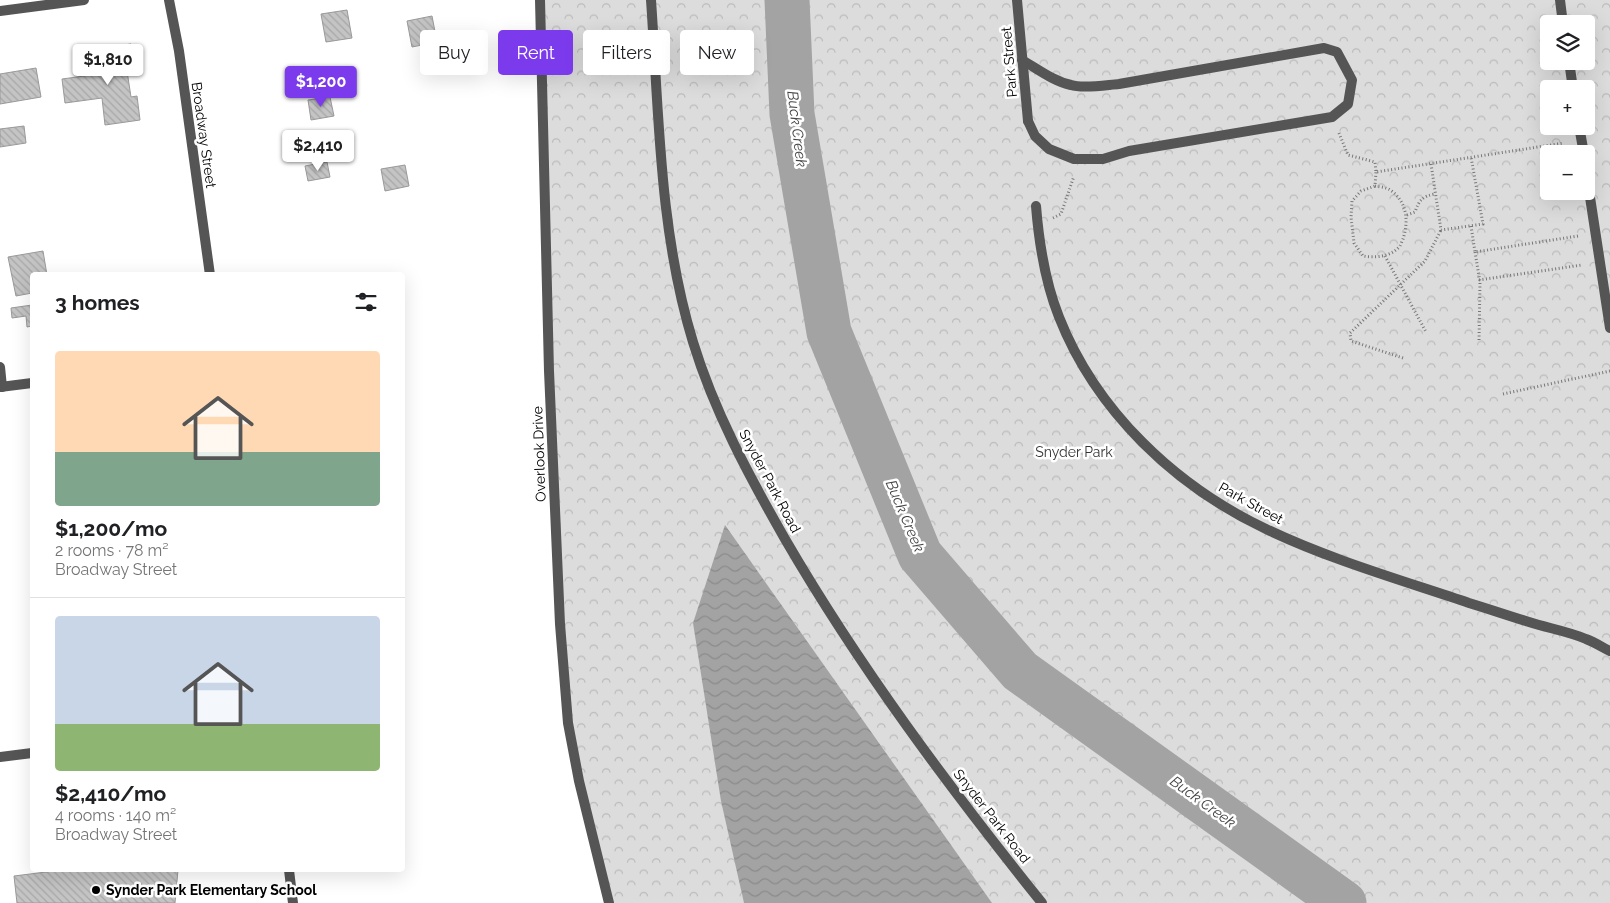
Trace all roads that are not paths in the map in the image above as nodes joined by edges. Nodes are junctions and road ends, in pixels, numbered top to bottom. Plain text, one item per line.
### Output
1 (84, 0) edge
2 (168, 0) edge
3 (540, 0) edge
4 (651, 0) edge
5 (1017, 0) edge
6 (1560, 0) edge
7 (0, 11) edge
8 (1562, 15) edge
9 (1022, 60) junction
10 (1591, 200) edge
11 (1036, 206) dead end
12 (210, 272) edge
13 (1610, 328) edge
14 (0, 367) edge
15 (30, 383) edge
16 (1, 387) edge
17 (1610, 651) edge
18 (30, 753) edge
19 (0, 757) edge
20 (289, 872) edge
21 (293, 903) edge
22 (608, 903) edge
23 (1042, 903) edge

1 - 7 street
2 - 12 street, Broadway Street
3 - 22 street, Overlook Drive
4 - 23 street, Snyder Park Road
5 - 9 street, Park Street
6 - 8 street
9 - 9 street, Park Street
10 - 13 street
11 - 17 street, Park Street
14 - 16 street
15 - 16 street
18 - 19 street
20 - 21 street

